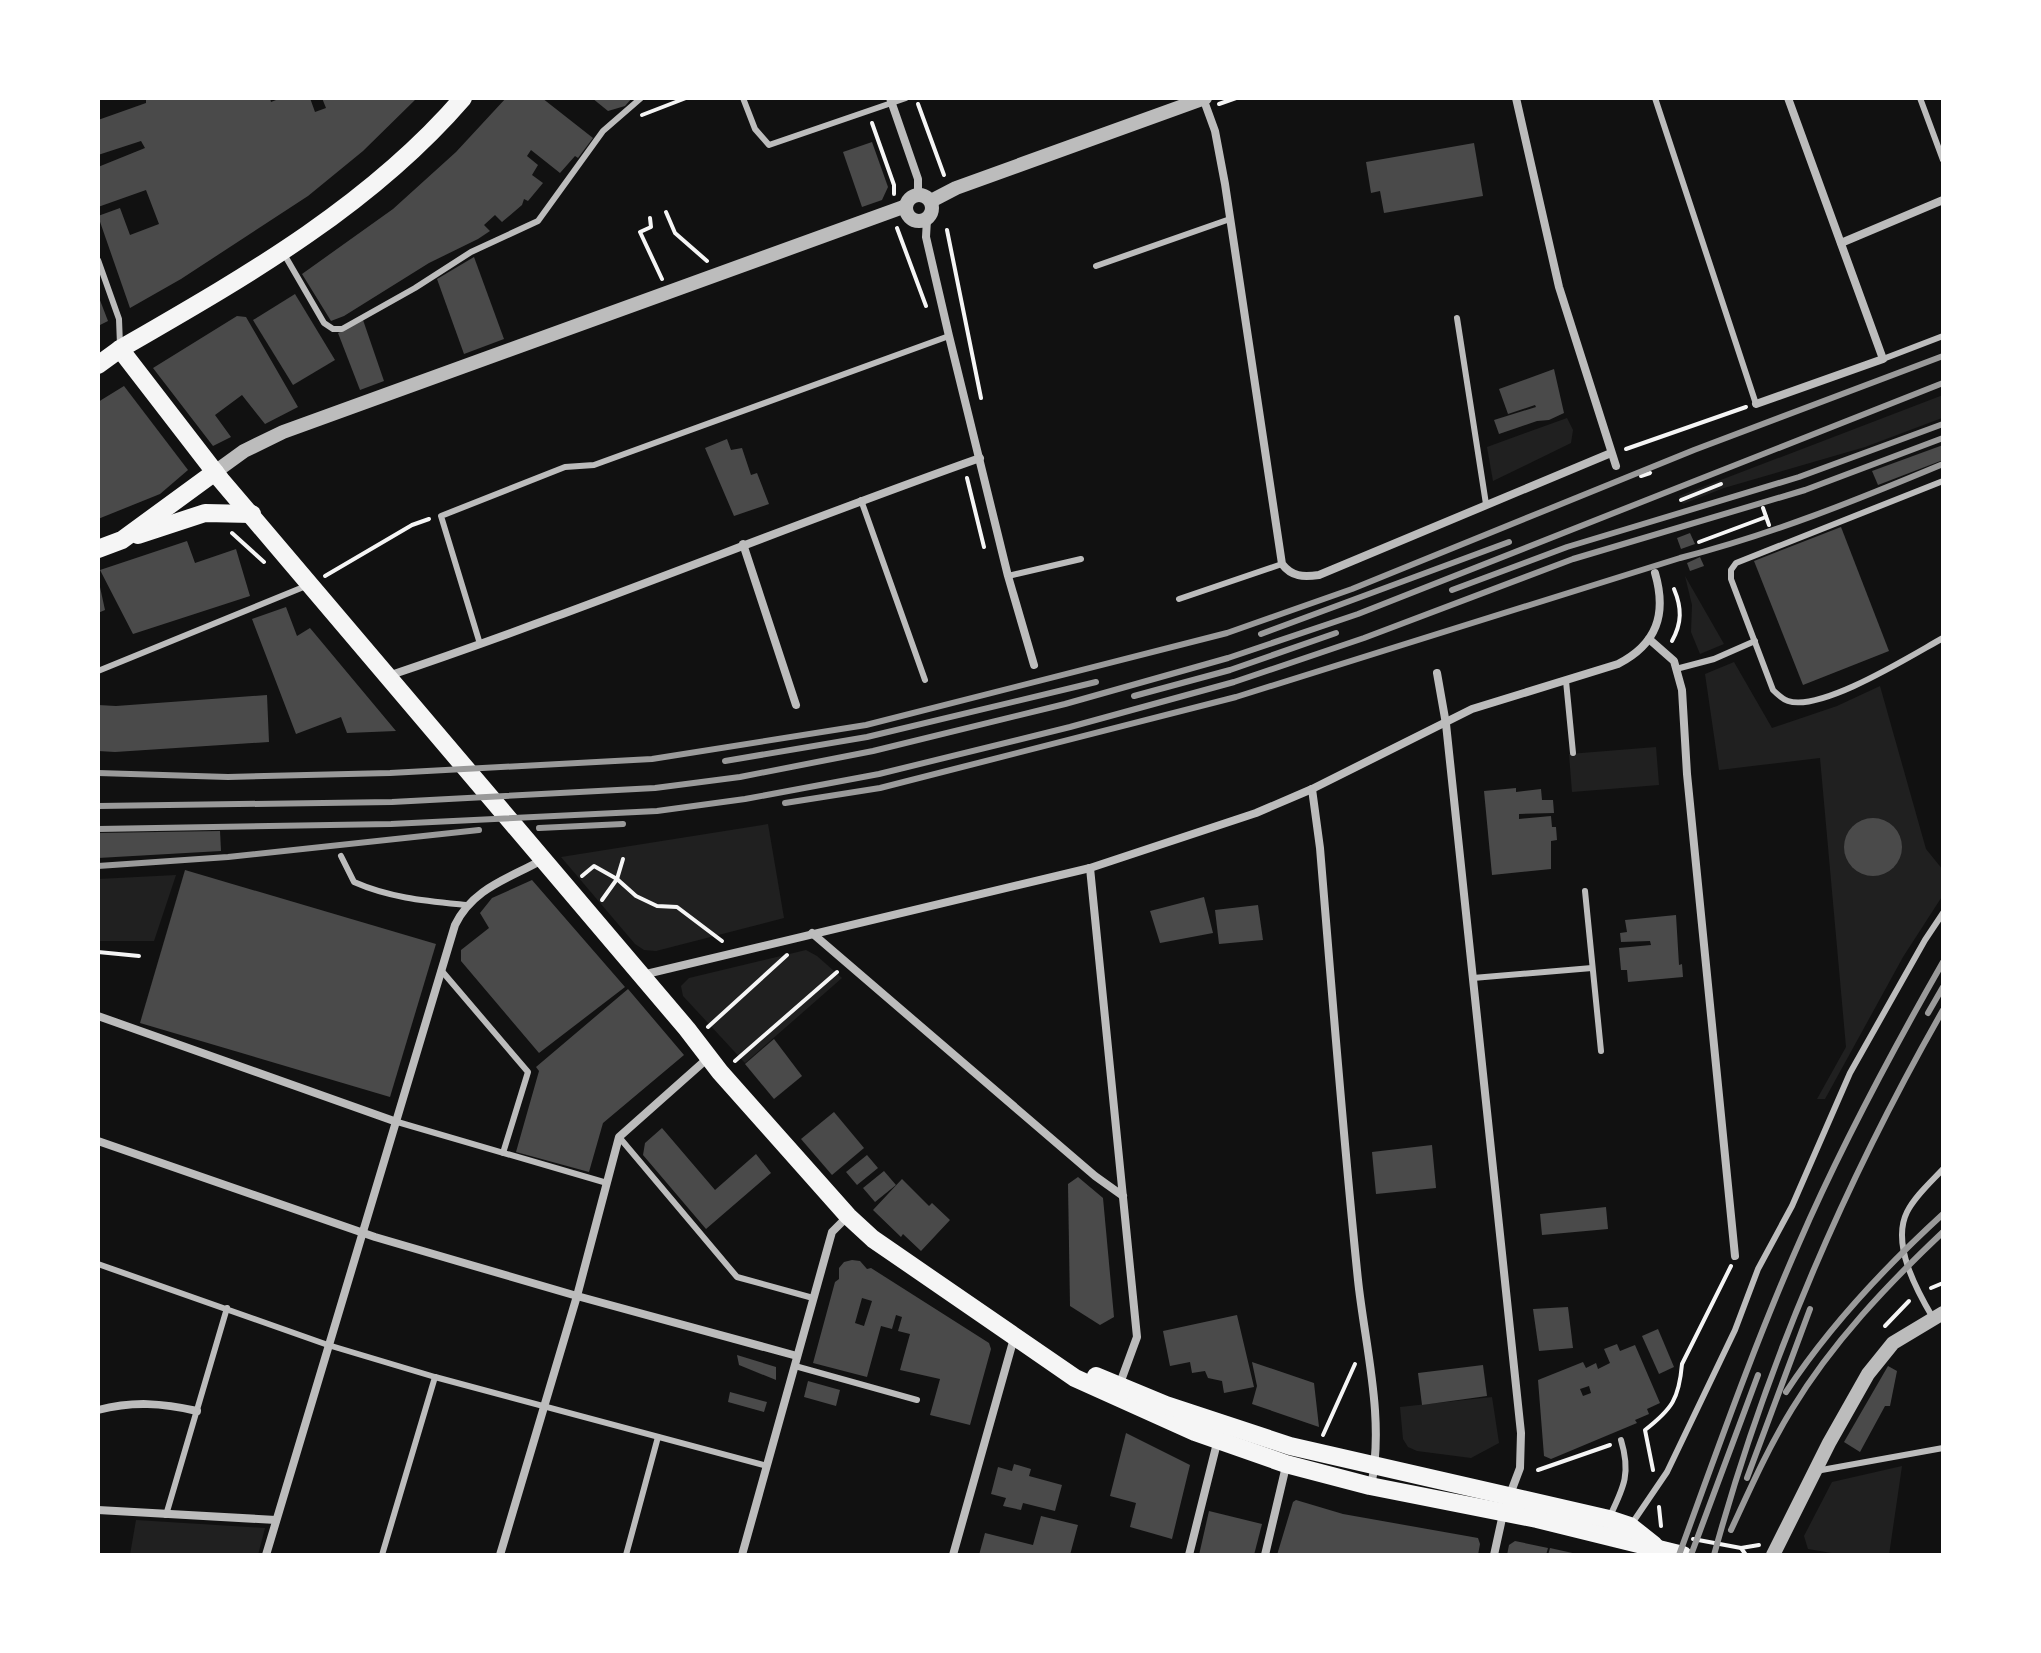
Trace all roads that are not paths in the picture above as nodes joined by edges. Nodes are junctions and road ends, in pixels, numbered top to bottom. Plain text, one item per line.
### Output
1 (641, 98) edge
2 (743, 98) edge
3 (906, 98) edge
4 (1203, 98) edge
5 (1516, 98) edge
6 (1655, 98) edge
7 (1788, 98) edge
8 (1920, 98) edge
9 (891, 101) edge
10 (454, 102) edge
11 (1943, 160) edge
12 (924, 198) junction
13 (1943, 200) edge
14 (906, 206) junction
15 (927, 219) junction
16 (1230, 219) junction
17 (1841, 243) junction
18 (282, 252) junction
19 (98, 260) edge
20 (1096, 266) dead end
21 (1457, 318) dead end
22 (949, 336) junction
23 (1943, 336) edge
24 (120, 349) junction
25 (1883, 359) junction
26 (98, 365) edge
27 (1756, 404) joint
28 (1611, 453) junction
29 (980, 458) junction
30 (1616, 466) dead end
31 (215, 472) junction
32 (1943, 481) edge
33 (861, 500) junction
34 (1486, 504) junction
35 (252, 514) junction
36 (122, 540) junction
37 (743, 544) junction
38 (98, 549) edge
39 (1081, 559) dead end
40 (1282, 564) junction
41 (1655, 573) dead end
42 (1008, 576) junction
43 (317, 581) junction
44 (1179, 599) dead end
45 (1943, 638) edge
46 (1649, 639) junction
47 (1755, 641) junction
48 (480, 644) junction
49 (1034, 665) dead end
50 (1676, 669) junction
51 (98, 671) edge
52 (1437, 673) dead end
53 (387, 676) junction
54 (925, 680) dead end
55 (1566, 681) junction
56 (796, 705) dead end
57 (1446, 724) junction
58 (1573, 753) dead end
59 (1312, 789) junction
60 (538, 855) junction
61 (341, 856) dead end
62 (1090, 868) junction
63 (1585, 891) dead end
64 (466, 905) junction
65 (1943, 913) edge
66 (812, 933) junction
67 (1592, 968) junction
68 (441, 970) junction
69 (641, 975) junction
70 (1473, 978) junction
71 (98, 1016) edge
72 (1601, 1051) dead end
73 (708, 1057) junction
74 (394, 1121) junction
75 (619, 1137) junction
76 (98, 1141) edge
77 (503, 1153) junction
78 (1943, 1169) edge
79 (607, 1183) junction
80 (1123, 1196) junction
81 (848, 1216) junction
82 (361, 1232) junction
83 (1735, 1256) road end
84 (98, 1264) edge
85 (577, 1296) junction
86 (813, 1298) junction
87 (227, 1308) junction
88 (1938, 1315) edge
89 (1014, 1337) junction
90 (328, 1345) junction
91 (797, 1356) junction
92 (795, 1366) junction
93 (435, 1377) junction
94 (1117, 1392) junction
95 (917, 1400) dead end
96 (544, 1406) junction
97 (98, 1410) edge
98 (197, 1411) junction
99 (1220, 1433) junction
100 (658, 1437) junction
101 (1621, 1440) dead end
102 (1943, 1448) edge
103 (1288, 1455) junction
104 (1375, 1465) junction
105 (767, 1466) junction
106 (1816, 1471) junction
107 (1370, 1486) junction
108 (1506, 1504) junction
109 (98, 1510) edge
110 (166, 1515) junction
111 (1609, 1519) junction
112 (276, 1520) junction
113 (1630, 1526) junction
114 (1681, 1546) edge
115 (1662, 1550) junction
116 (266, 1555) edge
117 (382, 1555) edge
118 (500, 1555) edge
119 (626, 1555) edge
120 (742, 1555) edge
121 (953, 1555) edge
122 (1189, 1555) edge
123 (1265, 1555) edge
124 (1494, 1555) edge
125 (1773, 1555) edge

1 - 18 lane
2 - 9 lane
3 - 9 lane
4 - 12 street
4 - 16 street
5 - 28 street
6 - 27 lane
7 - 17 street
8 - 11 lane
9 - 12 street
10 - 18 main road
12 - 14 street
12 - 15 street
13 - 17 street
14 - 15 street
14 - 31 street
15 - 22 street
16 - 20 lane
16 - 40 street
17 - 25 street
18 - 24 main road
19 - 24 lane
21 - 34 lane
22 - 29 street
22 - 48 lane
23 - 25 lane
24 - 26 main road
24 - 31 main road
25 - 27 street
28 - 30 street
28 - 34 street
29 - 33 street
29 - 42 street
31 - 35 main road
31 - 36 main road
32 - 47 lane
33 - 37 street
33 - 54 lane
34 - 40 street
35 - 36 main road
35 - 43 main road
36 - 38 main road
37 - 48 street
37 - 56 street
39 - 42 lane
40 - 44 lane
41 - 46 street
42 - 49 street
43 - 51 lane
43 - 53 main road
45 - 47 lane
46 - 50 street
46 - 55 street
47 - 50 lane
48 - 53 street
50 - 83 street
52 - 57 street
53 - 60 main road
55 - 57 street
55 - 58 lane
57 - 59 street
57 - 70 street
59 - 62 street
59 - 104 street
60 - 64 street
60 - 69 main road
61 - 64 lane
62 - 66 street
62 - 80 street
63 - 67 lane
64 - 68 street
65 - 113 lane
66 - 69 street
66 - 80 street
67 - 70 lane
67 - 72 lane
68 - 74 street
68 - 77 lane
69 - 73 main road
70 - 108 street
71 - 74 street
73 - 75 street
73 - 81 main road
74 - 77 lane
74 - 82 street
75 - 79 street
75 - 86 lane
76 - 82 street
77 - 79 lane
78 - 88 lane
79 - 85 street
80 - 94 street
81 - 86 street
81 - 89 main road
82 - 85 street
82 - 90 street
84 - 87 lane
85 - 91 street
85 - 96 street
86 - 91 street
87 - 90 lane
87 - 98 lane
88 - 106 street
89 - 94 main road
89 - 121 street
90 - 93 lane
90 - 112 street
91 - 92 street
92 - 95 lane
92 - 105 street
93 - 96 lane
93 - 117 lane
94 - 99 main road
96 - 100 lane
96 - 118 street
97 - 98 street
98 - 110 lane
99 - 103 main road
99 - 122 street
100 - 105 lane
100 - 119 lane
101 - 111 lane
102 - 106 lane
103 - 104 main road
103 - 107 main road
103 - 123 street
104 - 107 street
104 - 108 main road
105 - 120 street
106 - 125 street
107 - 108 main road
108 - 111 main road
108 - 115 main road
108 - 124 street
109 - 110 street
110 - 112 street
111 - 113 main road
112 - 116 street
113 - 115 main road
114 - 115 main road

